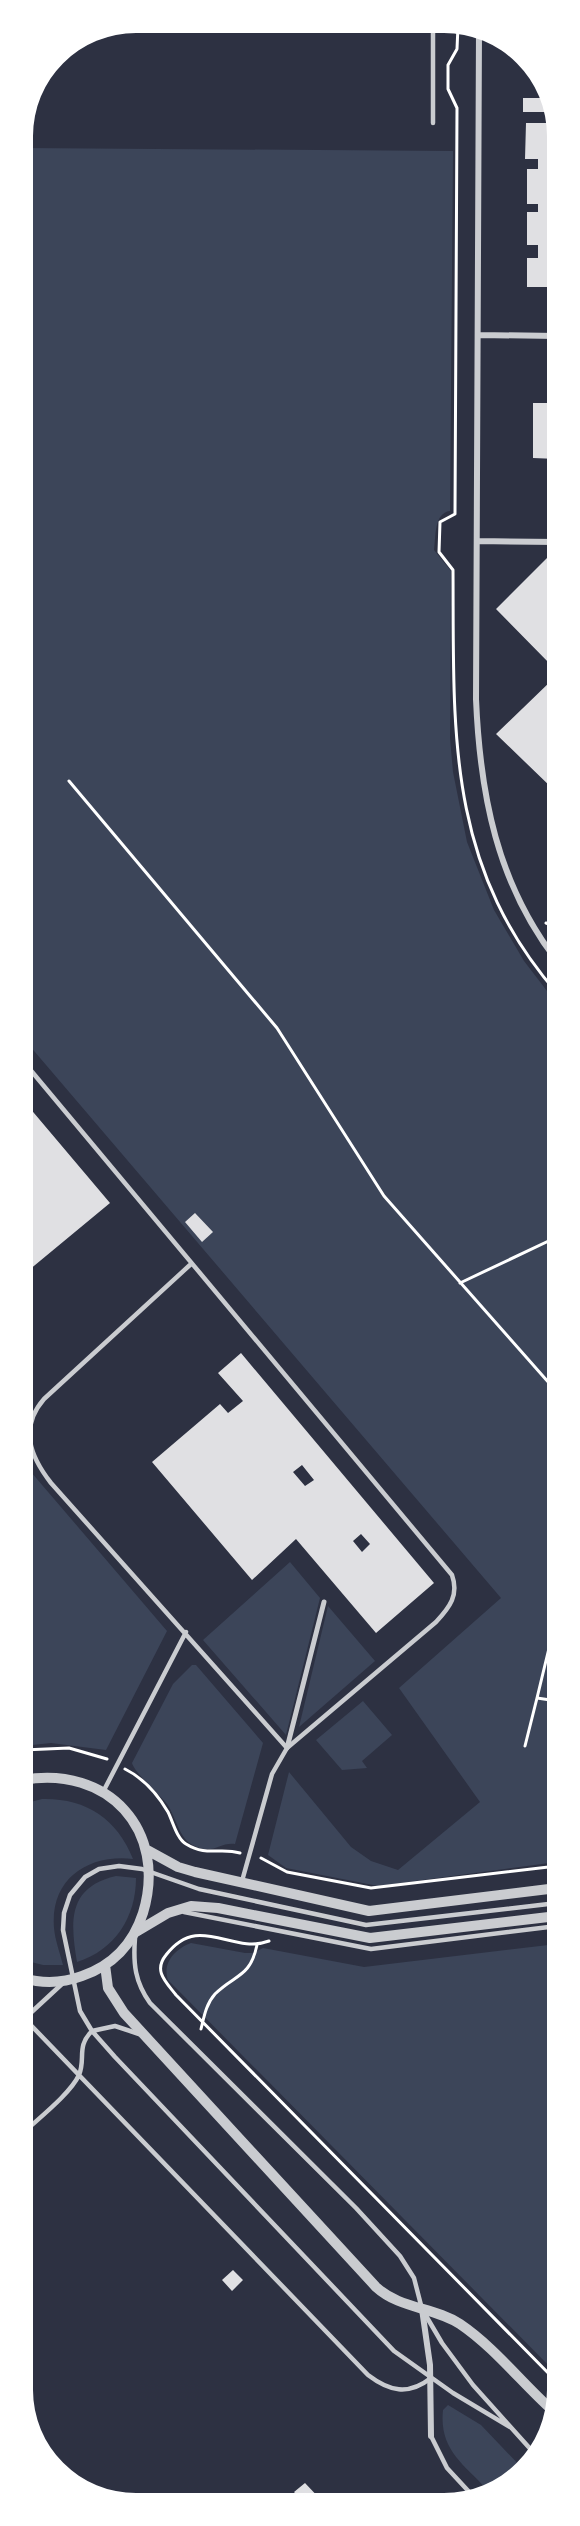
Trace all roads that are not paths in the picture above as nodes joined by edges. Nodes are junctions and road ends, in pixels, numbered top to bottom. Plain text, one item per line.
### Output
1 (433, 33) edge
2 (479, 39) edge
3 (433, 123) dead end
4 (479, 334) junction
5 (547, 336) edge
6 (478, 541) junction
7 (547, 542) edge
8 (547, 947) edge
9 (33, 1073) edge
10 (191, 1264) junction
11 (33, 1415) edge
12 (33, 1451) edge
13 (324, 1602) dead end
14 (186, 1632) junction
15 (287, 1748) junction
16 (33, 1779) edge
17 (103, 1792) junction
18 (147, 1850) junction
19 (151, 1871) junction
20 (241, 1884) junction
21 (547, 1889) edge
22 (547, 1904) edge
23 (547, 1919) edge
24 (524, 1925) junction
25 (547, 1926) edge
26 (136, 1934) junction
27 (105, 1965) junction
28 (33, 1980) edge
29 (70, 1980) junction
30 (33, 2011) edge
31 (33, 2027) edge
32 (92, 2031) junction
33 (144, 2035) junction
34 (79, 2074) junction
35 (33, 2123) edge
36 (422, 2309) junction
37 (431, 2378) junction
38 (546, 2404) edge
39 (510, 2427) junction
40 (430, 2436) joint
41 (529, 2447) edge
42 (467, 2490) edge

1 - 3 lane
2 - 4 street
4 - 5 street
4 - 6 street
6 - 7 street
6 - 8 street
9 - 10 lane
10 - 11 lane
10 - 15 lane
12 - 14 lane
13 - 15 street
14 - 15 lane
14 - 17 lane
15 - 20 lane
16 - 17 street
17 - 18 street
18 - 19 street
18 - 20 street
19 - 22 lane
19 - 26 street
19 - 29 lane
20 - 21 street
23 - 24 street
24 - 25 lane
24 - 26 street
26 - 27 street
26 - 36 lane
27 - 29 street
27 - 33 street
28 - 29 street
29 - 30 lane
29 - 32 lane
31 - 34 lane
32 - 33 lane
32 - 34 lane
32 - 37 lane
33 - 36 street
34 - 35 lane
34 - 37 lane
36 - 37 street
36 - 38 street
36 - 39 lane
37 - 39 lane
37 - 40 street
39 - 41 lane
40 - 42 lane

